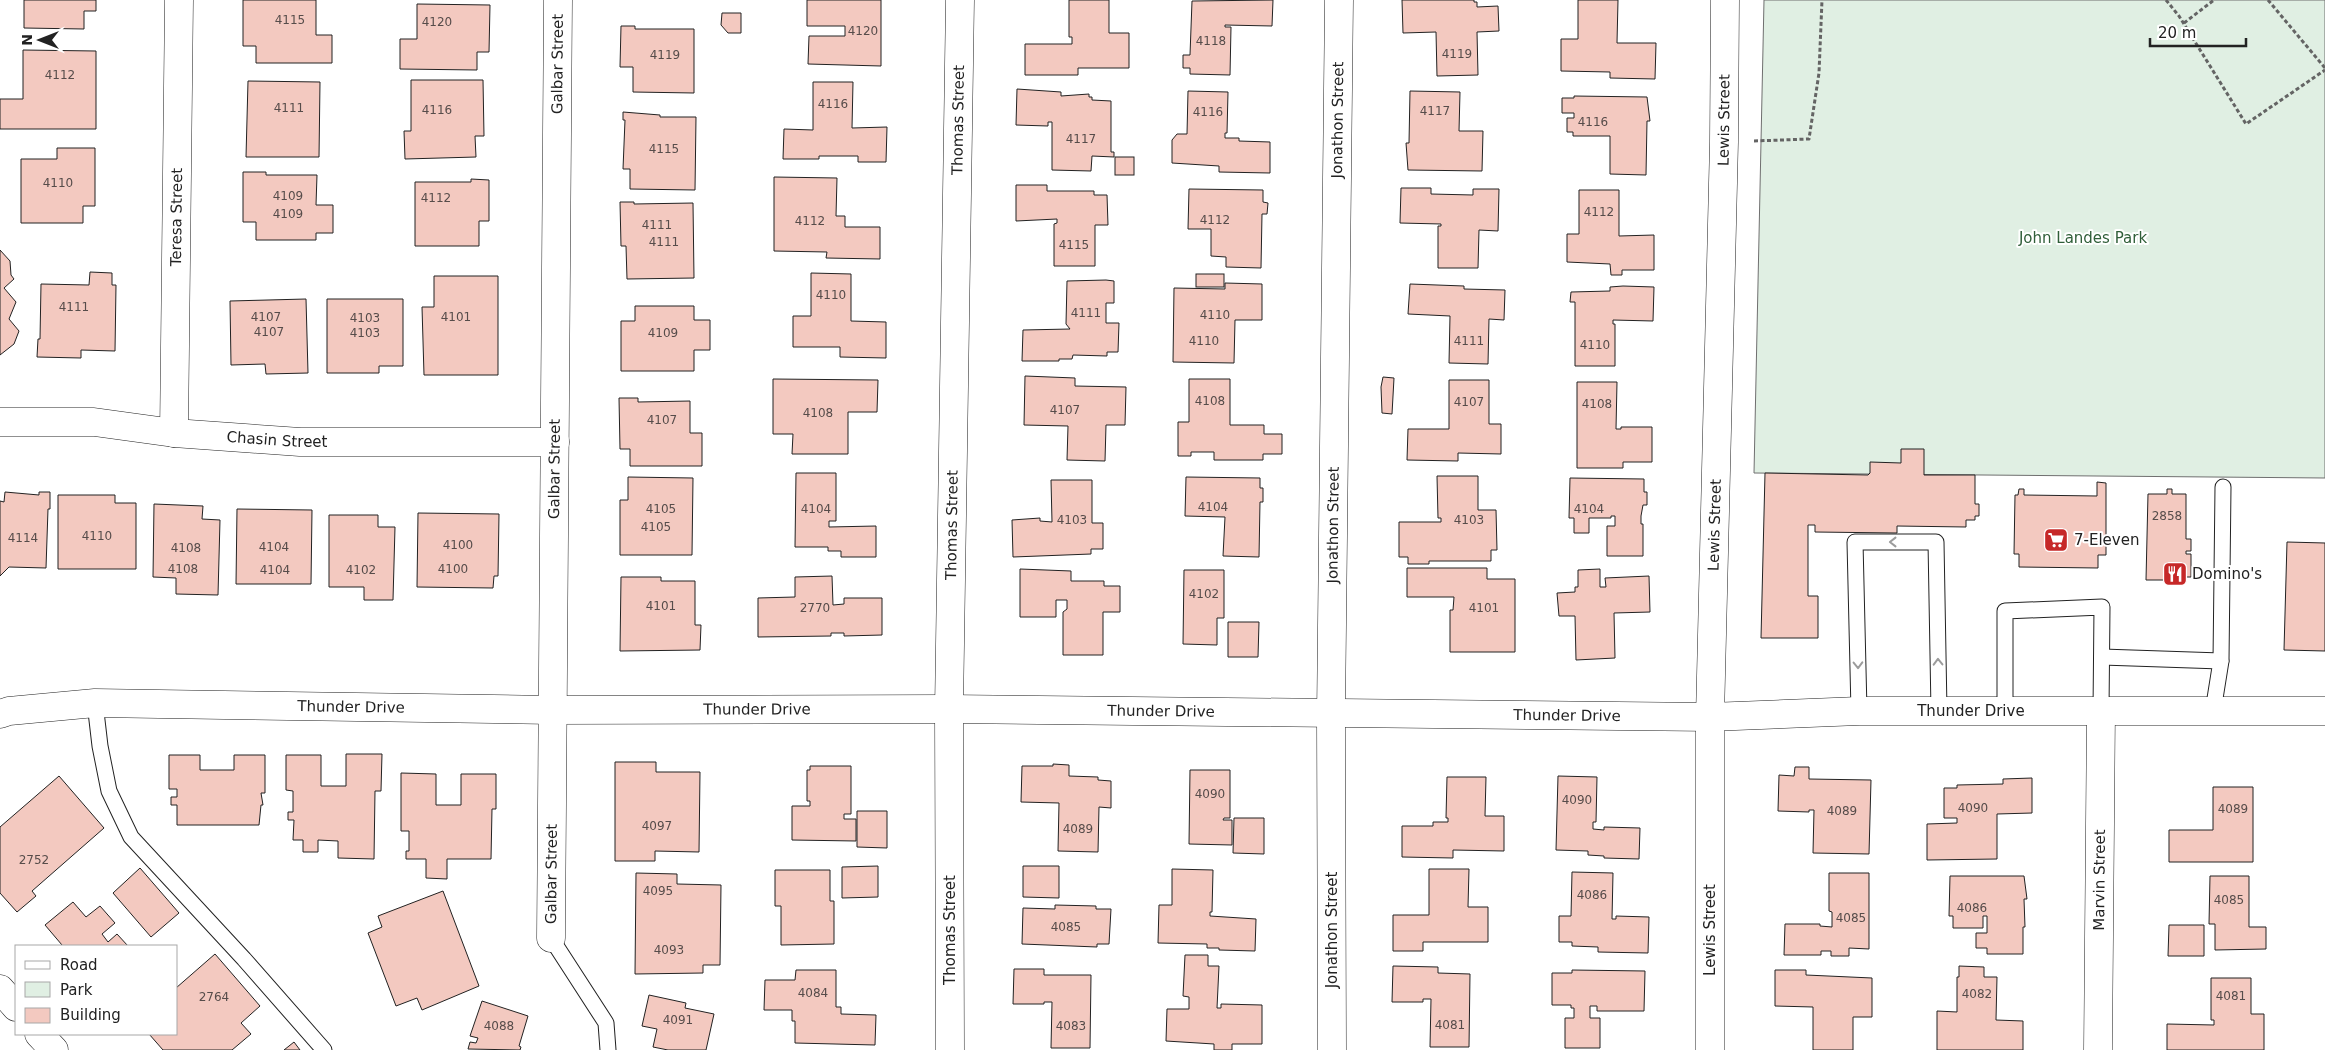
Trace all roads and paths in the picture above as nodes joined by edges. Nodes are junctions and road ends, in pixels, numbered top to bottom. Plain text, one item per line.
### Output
1 (178, 0) edge
2 (558, 0) edge
3 (960, 0) edge
4 (1340, 0) edge
5 (1725, 0) edge
6 (1822, 0) edge
7 (2166, 0) edge
8 (2214, 0) edge
9 (2268, 0) edge
10 (2184, 23) junction
11 (2325, 69) edge
12 (1724, 142) junction
13 (0, 422) edge
14 (174, 433) junction
15 (554, 442) junction
16 (2223, 487) dead end
17 (2102, 656) junction
18 (2221, 662) junction
19 (95, 703) junction
20 (949, 709) junction
21 (552, 710) junction
22 (1859, 710) junction
23 (1939, 710) junction
24 (2005, 710) junction
25 (2101, 710) junction
26 (2213, 710) junction
27 (2325, 710) edge
28 (0, 714) edge
29 (1331, 715) junction
30 (1710, 717) junction
31 (551, 938) joint
32 (0, 989) edge
33 (15, 1007) edge
34 (40, 1035) edge
35 (54, 1050) edge
36 (324, 1050) edge
37 (608, 1050) edge
38 (950, 1050) edge
39 (1332, 1050) edge
40 (1710, 1050) edge
41 (2098, 1050) edge

1 - 14 street, Teresa Street
2 - 15 street, Galbar Street
3 - 20 street, Thomas Street
4 - 29 street, Jonathon Street
5 - 12 street, Lewis Street
6 - 12 path
7 - 10 path
8 - 10 path
9 - 11 path
10 - 11 path
12 - 30 street, Lewis Street
13 - 14 street, Chasin Street
14 - 15 street, Chasin Street
15 - 21 street, Galbar Street
16 - 18 lane
17 - 18 lane
17 - 24 lane
17 - 25 lane
18 - 26 lane
19 - 21 street, Thunder Drive
19 - 28 street, Thunder Drive
19 - 36 lane
20 - 21 street, Thunder Drive
20 - 29 street, Thunder Drive
20 - 38 street, Thomas Street
21 - 31 street, Galbar Street
22 - 23 street, Thunder Drive
23 -> 22 lane
22 - 30 street, Thunder Drive
23 - 24 street, Thunder Drive
24 - 25 street, Thunder Drive
25 - 26 street, Thunder Drive
25 - 41 street, Marvin Street
26 - 27 street, Thunder Drive
29 - 30 street, Thunder Drive
29 - 39 street, Jonathon Street
30 - 40 street, Lewis Street
31 - 37 lane
32 - 33 street
34 - 35 street

